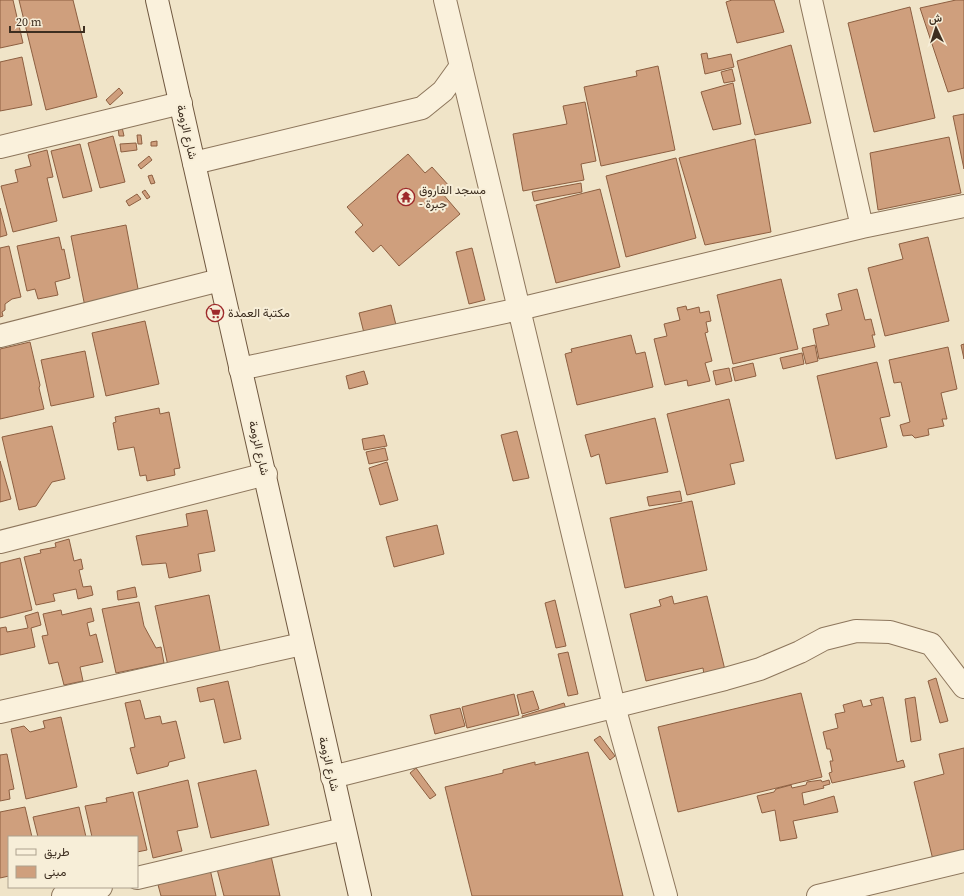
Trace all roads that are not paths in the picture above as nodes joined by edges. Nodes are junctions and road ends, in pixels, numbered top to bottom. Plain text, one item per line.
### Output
1 (157, 0) edge
2 (445, 0) edge
3 (811, 0) edge
4 (460, 66) junction
5 (181, 103) junction
6 (0, 147) edge
7 (194, 163) junction
8 (964, 206) edge
9 (862, 227) junction
10 (220, 280) junction
11 (519, 309) junction
12 (0, 336) edge
13 (240, 369) junction
14 (266, 474) junction
15 (0, 542) edge
16 (302, 644) junction
17 (964, 687) edge
18 (614, 706) junction
19 (0, 712) edge
20 (332, 777) junction
21 (344, 829) junction
22 (964, 862) edge
23 (138, 878) edge
24 (97, 888) edge
25 (69, 895) edge
26 (360, 896) edge
27 (666, 896) edge
28 (818, 896) edge

1 - 5 street, شارع الزومة
2 - 4 street
3 - 9 street
4 - 7 street
4 - 11 street
5 - 6 street
5 - 7 street, شارع الزومة
7 - 10 street, شارع الزومة
8 - 9 street
9 - 11 street
10 - 12 street
10 - 13 street, شارع الزومة
11 - 13 street
11 - 18 street
13 - 14 street, شارع الزومة
14 - 15 street
14 - 16 street, شارع الزومة
16 - 19 street
16 - 20 street, شارع الزومة
17 - 18 street
18 - 20 street
18 - 27 street
20 - 21 street, شارع الزومة
21 - 23 street
21 - 26 street, شارع الزومة
22 - 28 street
24 - 25 street

